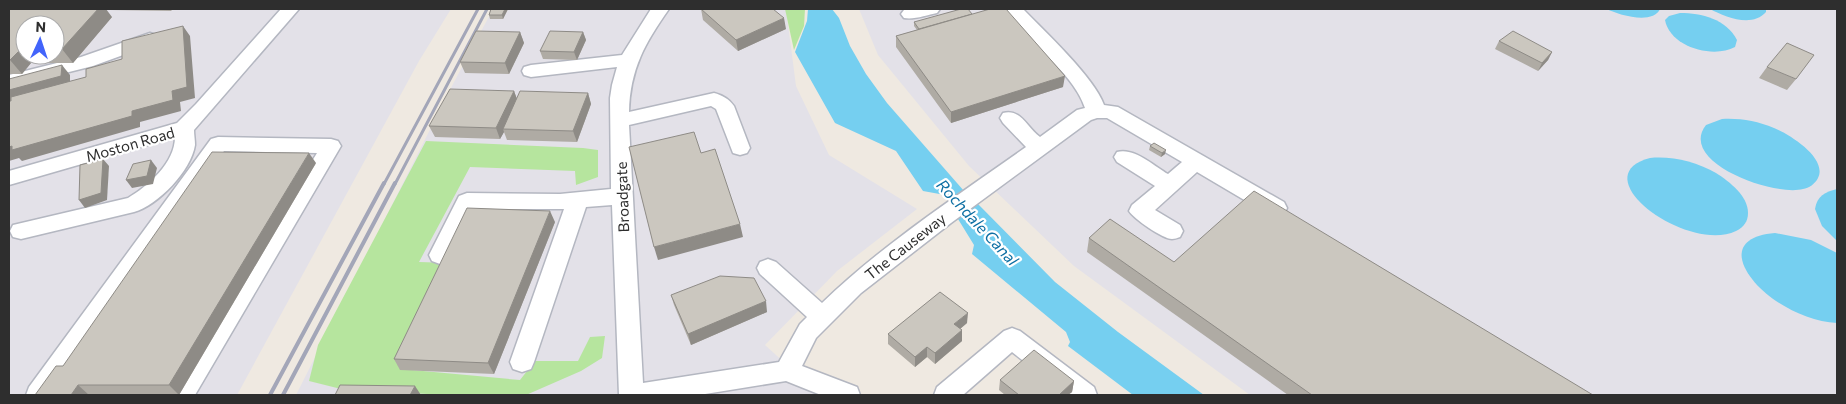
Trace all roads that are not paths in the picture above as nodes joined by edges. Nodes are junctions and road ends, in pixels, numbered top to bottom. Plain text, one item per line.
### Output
1 (290, 9) edge
2 (660, 9) edge
3 (931, 9) edge
4 (1014, 9) edge
5 (910, 14) dead end
6 (162, 35) edge
7 (629, 60) junction
8 (531, 71) dead end
9 (9, 81) edge
10 (1096, 111) junction
11 (1010, 118) dead end
12 (619, 121) junction
13 (184, 128) junction
14 (1040, 147) junction
15 (740, 148) dead end
16 (1124, 157) dead end
17 (1196, 162) junction
18 (9, 178) edge
19 (1170, 185) junction
20 (622, 196) junction
21 (578, 200) junction
22 (1294, 220) edge
23 (21, 231) dead end
24 (1172, 231) dead end
25 (440, 255) dead end
26 (768, 268) dead end
27 (822, 317) junction
28 (522, 362) dead end
29 (787, 371) junction
30 (38, 395) edge
31 (182, 395) edge
32 (632, 395) edge
33 (848, 395) edge
34 (946, 395) edge
35 (1086, 395) edge

1 - 13 street, Moston Road
2 - 7 street, Broadgate
3 - 5 street
4 - 10 street
6 - 9 street
7 - 8 street
7 - 12 street, Broadgate
10 - 14 street, The Causeway
10 - 17 street
11 - 14 street
12 - 15 street
12 - 20 street, Broadgate
13 - 18 street, Moston Road
13 - 23 street
14 - 27 street, The Causeway
16 - 19 street
17 - 19 street
17 - 22 street
19 - 24 street
20 - 21 street
20 - 32 street, Broadgate
21 - 25 street
21 - 28 street
26 - 27 street
27 - 29 street, The Causeway
29 - 32 street
29 - 33 street
30 - 31 street
34 - 35 street

